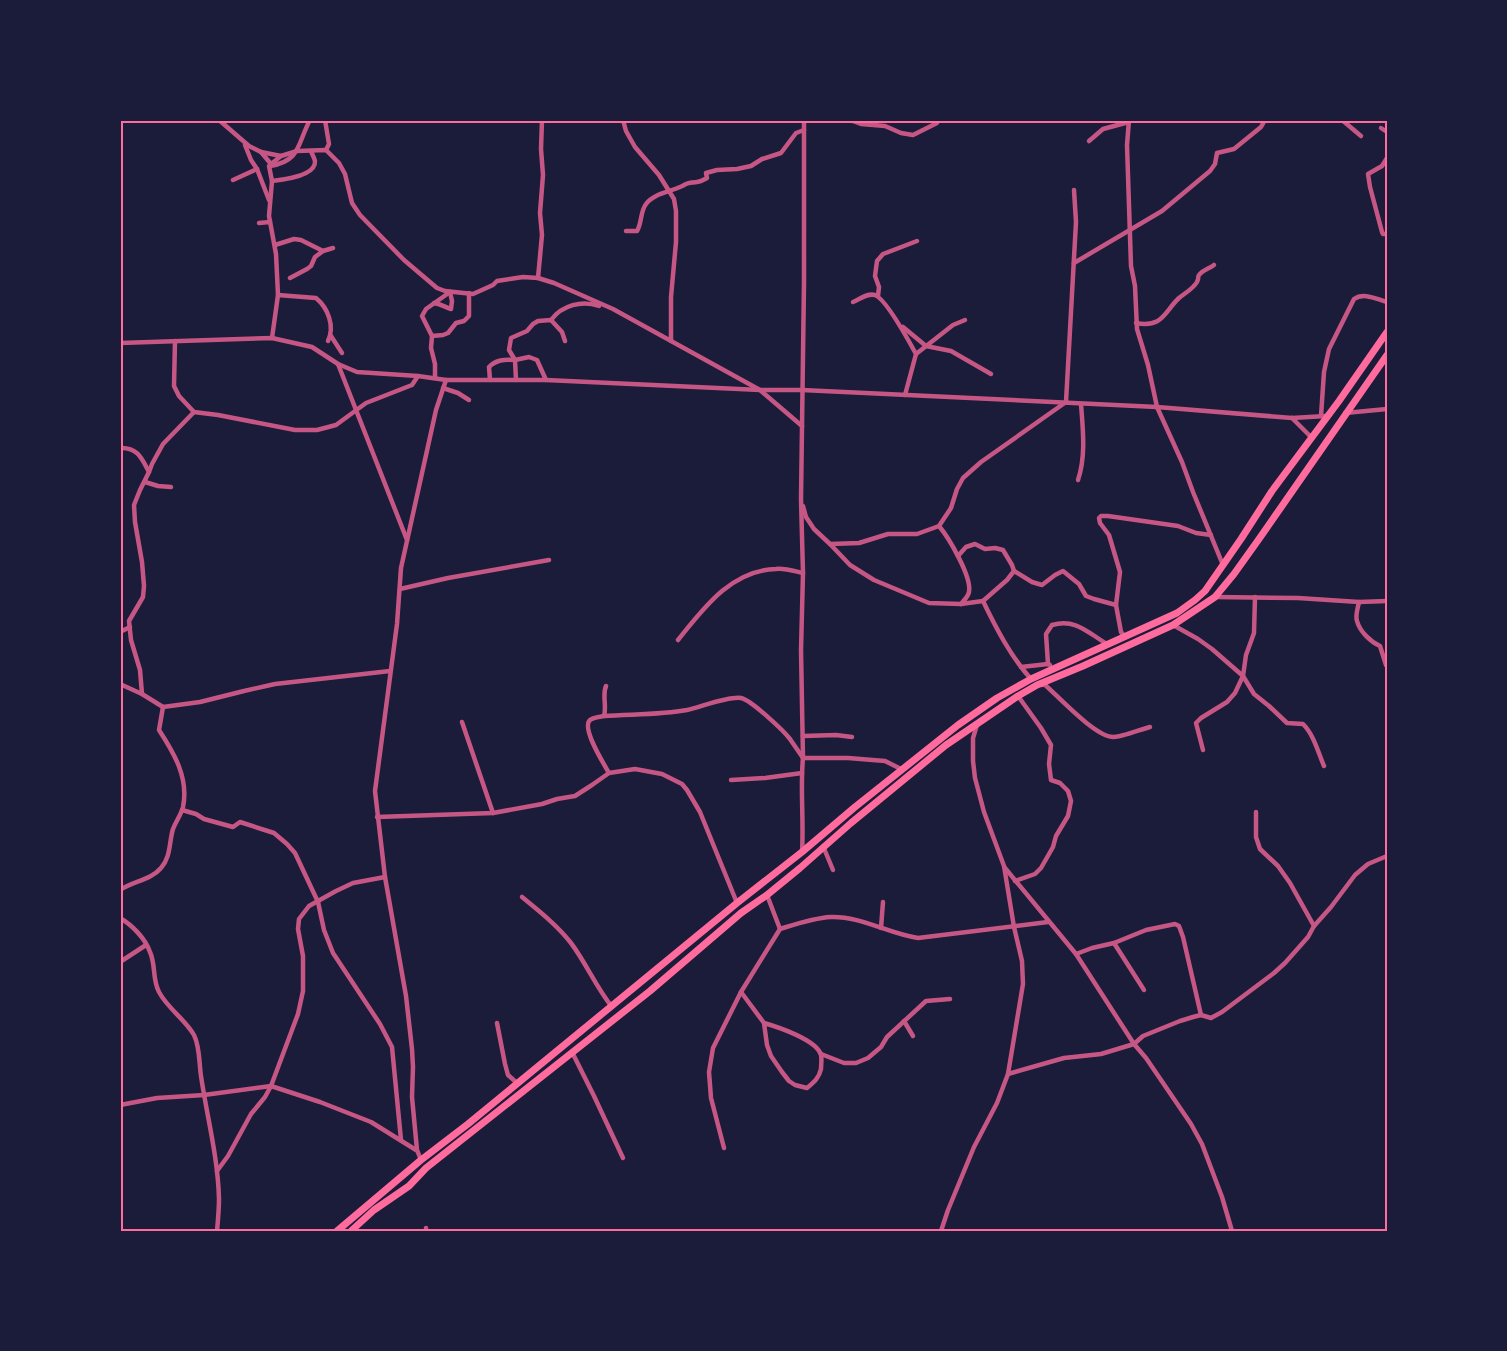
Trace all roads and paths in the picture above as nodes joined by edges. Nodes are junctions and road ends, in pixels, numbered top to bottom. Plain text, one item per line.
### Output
1 (219, 120) edge
2 (310, 120) edge
3 (325, 120) edge
4 (542, 120) edge
5 (623, 120) edge
6 (805, 120) edge
7 (841, 120) edge
8 (1265, 120) edge
9 (1342, 120) edge
10 (1129, 121) edge
11 (937, 123) dead end
12 (1381, 128) dead end
13 (804, 130) junction
14 (1387, 132) edge
15 (1360, 136) dead end
16 (1089, 141) dead end
17 (244, 142) junction
18 (326, 150) junction
19 (297, 151) junction
20 (311, 151) junction
21 (261, 152) junction
22 (281, 156) junction
23 (1387, 158) edge
24 (270, 165) junction
25 (257, 169) junction
26 (233, 180) dead end
27 (272, 181) junction
28 (1074, 190) dead end
29 (669, 191) junction
30 (269, 200) junction
31 (270, 222) junction
32 (259, 223) dead end
33 (1130, 228) junction
34 (626, 231) dead end
35 (1387, 234) edge
36 (917, 241) dead end
37 (274, 245) junction
38 (333, 248) dead end
39 (323, 251) junction
40 (1074, 263) junction
41 (1214, 265) dead end
42 (290, 278) dead end
43 (538, 278) junction
44 (568, 289) junction
45 (450, 292) junction
46 (469, 293) junction
47 (278, 295) junction
48 (878, 296) junction
49 (582, 302) junction
50 (853, 302) dead end
51 (1387, 302) edge
52 (434, 303) junction
53 (613, 309) junction
54 (551, 320) junction
55 (965, 320) dead end
56 (1136, 323) junction
57 (900, 324) junction
58 (1387, 332) edge
59 (432, 336) junction
60 (272, 338) junction
61 (565, 341) dead end
62 (671, 341) junction
63 (175, 342) junction
64 (120, 344) edge
65 (926, 346) junction
66 (342, 353) dead end
67 (916, 354) junction
68 (1387, 355) edge
69 (515, 360) junction
70 (338, 364) junction
71 (992, 374) dead end
72 (418, 376) junction
73 (435, 378) junction
74 (446, 380) junction
75 (490, 380) junction
76 (516, 380) junction
77 (546, 380) junction
78 (443, 388) junction
79 (760, 390) junction
80 (802, 390) junction
81 (904, 395) junction
82 (469, 400) dead end
83 (1066, 402) junction
84 (1081, 404) junction
85 (1157, 407) junction
86 (1387, 408) edge
87 (356, 411) junction
88 (194, 412) junction
89 (1346, 413) junction
90 (1324, 416) junction
91 (1292, 418) junction
92 (801, 426) junction
93 (1311, 437) junction
94 (120, 448) edge
95 (149, 472) junction
96 (1078, 480) dead end
97 (145, 482) junction
98 (171, 487) dead end
99 (801, 499) junction
100 (939, 526) junction
101 (1211, 535) junction
102 (407, 540) junction
103 (830, 544) junction
104 (958, 556) junction
105 (549, 560) dead end
106 (1223, 565) junction
107 (1014, 571) junction
108 (803, 573) junction
109 (400, 589) junction
110 (1215, 597) junction
111 (1255, 597) junction
112 (983, 601) junction
113 (1387, 601) edge
114 (1359, 602) junction
115 (961, 604) junction
116 (1116, 605) junction
117 (1173, 625) junction
118 (130, 627) junction
119 (120, 632) edge
120 (1125, 637) junction
121 (678, 640) dead end
122 (1108, 645) junction
123 (1048, 664) junction
124 (1386, 665) edge
125 (1020, 667) junction
126 (1054, 669) junction
127 (390, 671) junction
128 (1243, 676) junction
129 (1031, 679) junction
130 (120, 684) edge
131 (1037, 685) junction
132 (606, 686) dead end
133 (142, 694) junction
134 (1018, 696) junction
135 (163, 707) junction
136 (604, 716) junction
137 (462, 722) dead end
138 (977, 724) junction
139 (1150, 727) dead end
140 (803, 736) junction
141 (852, 737) dead end
142 (1203, 750) dead end
143 (803, 758) junction
144 (1324, 766) dead end
145 (901, 769) junction
146 (609, 773) junction
147 (802, 773) junction
148 (731, 780) dead end
149 (182, 810) junction
150 (1256, 812) dead end
151 (493, 813) junction
152 (377, 818) junction
153 (803, 835) junction
154 (814, 841) junction
155 (823, 846) junction
156 (802, 852) junction
157 (1387, 856) edge
158 (1004, 866) junction
159 (832, 870) dead end
160 (386, 877) junction
161 (1015, 881) junction
162 (120, 890) edge
163 (767, 894) junction
164 (522, 897) dead end
165 (318, 902) junction
166 (883, 902) dead end
167 (737, 903) junction
168 (120, 918) edge
169 (1048, 922) junction
170 (1314, 926) junction
171 (1014, 927) junction
172 (881, 928) junction
173 (780, 929) junction
174 (1114, 943) junction
175 (146, 945) junction
176 (1076, 954) junction
177 (120, 962) edge
178 (1143, 990) dead end
179 (741, 992) junction
180 (950, 999) dead end
181 (612, 1007) junction
182 (1201, 1016) junction
183 (904, 1021) junction
184 (497, 1023) dead end
185 (764, 1023) junction
186 (913, 1036) dead end
187 (1134, 1044) junction
188 (572, 1052) junction
189 (821, 1054) junction
190 (1008, 1074) junction
191 (518, 1083) junction
192 (271, 1086) junction
193 (204, 1095) junction
194 (120, 1105) edge
195 (401, 1140) junction
196 (724, 1148) dead end
197 (417, 1150) junction
198 (623, 1158) dead end
199 (422, 1160) junction
200 (216, 1171) junction
201 (217, 1231) edge
202 (337, 1231) edge
203 (351, 1231) edge
204 (942, 1231) edge
205 (1232, 1231) edge

1 - 17 street
2 - 19 street
3 - 18 street
4 - 43 street
5 - 29 street
6 - 13 street
7 - 11 street
8 - 33 street
9 - 15 street
10 - 16 street
10 - 33 street
12 - 14 street
13 - 29 street
13 - 80 street
17 - 21 street
17 - 25 street
18 - 20 street
18 - 45 street
19 - 20 street
19 - 22 street
19 - 24 street
20 - 27 street
21 - 22 street
21 - 24 street
22 - 24 street
23 - 35 street
24 - 27 street
25 - 26 street
25 - 30 street
27 - 30 street
28 - 40 street
29 - 34 street
29 - 62 street
30 - 31 street
31 - 32 street
31 - 37 street
33 - 40 street
33 - 56 street
36 - 48 street
37 - 39 street
37 - 47 street
38 - 39 street
39 - 42 street
40 - 83 street
41 - 56 street
43 - 44 street
43 - 46 street
44 - 49 street
44 - 53 street
45 - 46 street
45 - 52 street
45 - 52 street
46 - 59 street
47 - 60 street
47 - 66 street
48 - 50 street
48 - 57 street
49 - 53 street
49 - 54 street
51 - 90 street
52 - 59 street
53 - 62 street
54 - 61 street
54 - 69 street
55 - 65 street
56 - 85 street
57 - 65 street
57 - 67 street
58 - 90 main road
59 - 73 street
60 - 63 street
60 - 70 street
62 - 79 street
63 - 64 street
63 - 88 street
65 - 67 street
65 - 71 street
67 - 81 street
68 - 89 main road
69 - 75 street
69 - 76 street
69 - 77 street
70 - 72 street
70 - 87 street
72 - 73 street
72 - 87 street
73 - 74 street
74 - 75 street
74 - 78 street
75 - 76 street
76 - 77 street
77 - 79 street
78 - 82 street
78 - 102 street
79 - 80 street
79 - 92 street
80 - 81 street
80 - 92 street
81 - 83 street
83 - 84 street
83 - 100 street
84 - 85 street
84 - 96 street
85 - 91 street
85 - 101 street
86 - 89 street
87 - 88 street
87 - 102 street
88 - 95 street
89 - 110 main road
90 - 91 street
90 - 93 main road
91 - 93 street
92 - 99 street
93 - 106 main road
94 - 95 street
95 - 97 street
97 - 98 street
97 - 118 street
99 - 103 street
99 - 108 street
100 - 103 street
100 - 104 street
101 - 106 street
101 - 116 street
102 - 109 street
103 - 115 street
104 - 107 street
104 - 115 street
105 - 109 street
106 - 120 main road
107 - 112 street
107 - 116 street
108 - 121 street
108 - 140 street
109 - 127 street
110 - 111 street
110 - 117 main road
111 - 114 street
111 - 128 street
112 - 115 street
112 - 125 street
113 - 114 street
114 - 124 street
116 - 120 street
117 - 128 street
117 - 131 main road
118 - 119 street
118 - 133 street
120 - 122 main road
122 - 123 street
122 - 126 main road
123 - 125 street
123 - 126 street
125 - 129 street
126 - 129 main road
127 - 135 street
127 - 152 street
128 - 142 street
128 - 144 street
129 - 145 main road
130 - 133 street
131 - 134 main road
131 - 139 street
132 - 136 street
133 - 135 street
134 - 138 main road
134 - 161 street
135 - 149 street
136 - 143 street
136 - 146 street
137 - 151 street
138 - 155 main road
138 - 158 street
140 - 141 street
140 - 143 street
143 - 145 street
143 - 147 street
145 - 154 main road
146 - 151 street
146 - 167 street
147 - 148 street
147 - 153 street
149 - 162 street
149 - 165 street
150 - 170 street
151 - 152 street
152 - 160 street
153 - 154 street
153 - 156 street
154 - 156 main road
155 - 159 street
155 - 163 main road
156 - 167 main road
157 - 170 street
158 - 161 street
158 - 171 street
160 - 165 street
160 - 197 street
161 - 169 street
163 - 173 street
163 - 188 main road
164 - 181 street
165 - 192 street
165 - 195 street
166 - 172 street
167 - 181 main road
168 - 175 street
169 - 171 street
169 - 176 street
170 - 182 street
171 - 172 street
171 - 190 street
172 - 173 street
173 - 179 street
174 - 176 street
174 - 178 street
174 - 182 street
175 - 177 street
175 - 193 street
176 - 187 street
179 - 185 street
179 - 196 street
180 - 183 street
181 - 191 main road
182 - 187 street
183 - 186 street
183 - 189 street
184 - 191 street
185 - 189 street
185 - 189 street
187 - 190 street
187 - 205 street
188 - 198 street
188 - 203 main road
190 - 204 street
191 - 199 main road
192 - 193 street
192 - 195 street
192 - 200 street
193 - 194 street
193 - 200 street
195 - 197 street
197 - 199 street
199 - 202 main road
200 - 201 street

